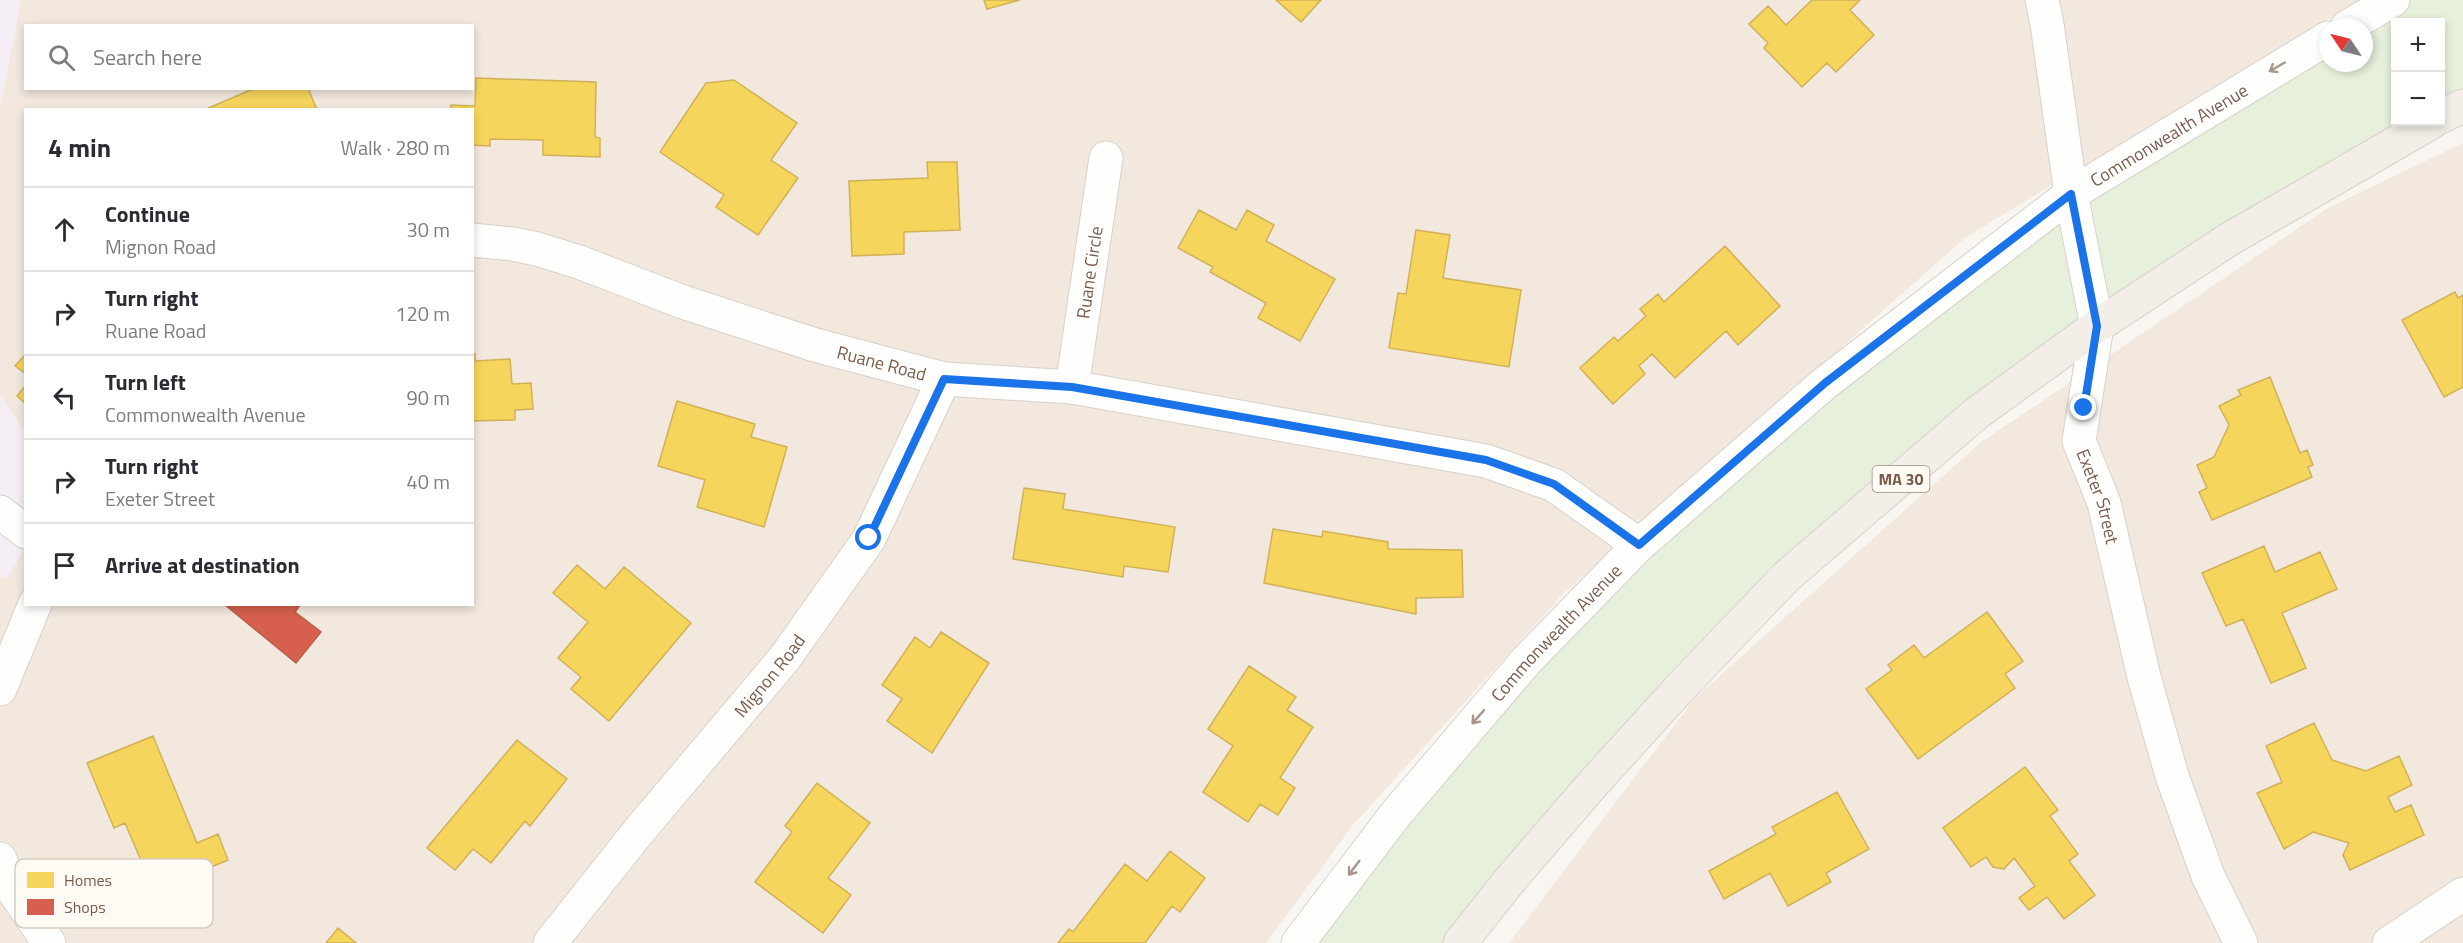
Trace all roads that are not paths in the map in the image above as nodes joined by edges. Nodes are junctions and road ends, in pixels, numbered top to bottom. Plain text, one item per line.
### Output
1 (2042, 0) edge
2 (2393, 0) edge
3 (2362, 18) edge
4 (2319, 43) edge
5 (2463, 105) edge
6 (2445, 114) edge
7 (2425, 126) edge
8 (1106, 158) dead end
9 (2071, 194) junction
10 (474, 240) edge
11 (2097, 326) junction
12 (944, 379) junction
13 (1072, 387) junction
14 (0, 512) edge
15 (24, 530) edge
16 (1639, 545) junction
17 (33, 606) edge
18 (0, 689) edge
19 (0, 859) edge
20 (15, 892) edge
21 (2463, 894) edge
22 (39, 928) edge
23 (49, 943) edge
24 (550, 943) edge
25 (1298, 943) edge
26 (1460, 943) edge
27 (2241, 943) edge
28 (2390, 943) edge

1 - 9 street, Exeter Street
2 - 3 street
4 -> 9 street, Commonwealth Avenue
5 - 6 main road
7 - 11 main road, MA 30
8 - 13 street, Ruane Circle
9 - 11 street, Exeter Street
9 - 16 street, Commonwealth Avenue
10 - 12 street, Ruane Road
11 - 26 main road, MA 30
11 - 27 street, Exeter Street
12 - 13 street, Ruane Road
12 - 24 street, Mignon Road
13 - 16 street, Ruane Road
14 - 15 street
16 -> 25 street, Commonwealth Avenue
17 - 18 street
19 - 20 street
21 - 28 street
22 - 23 street

